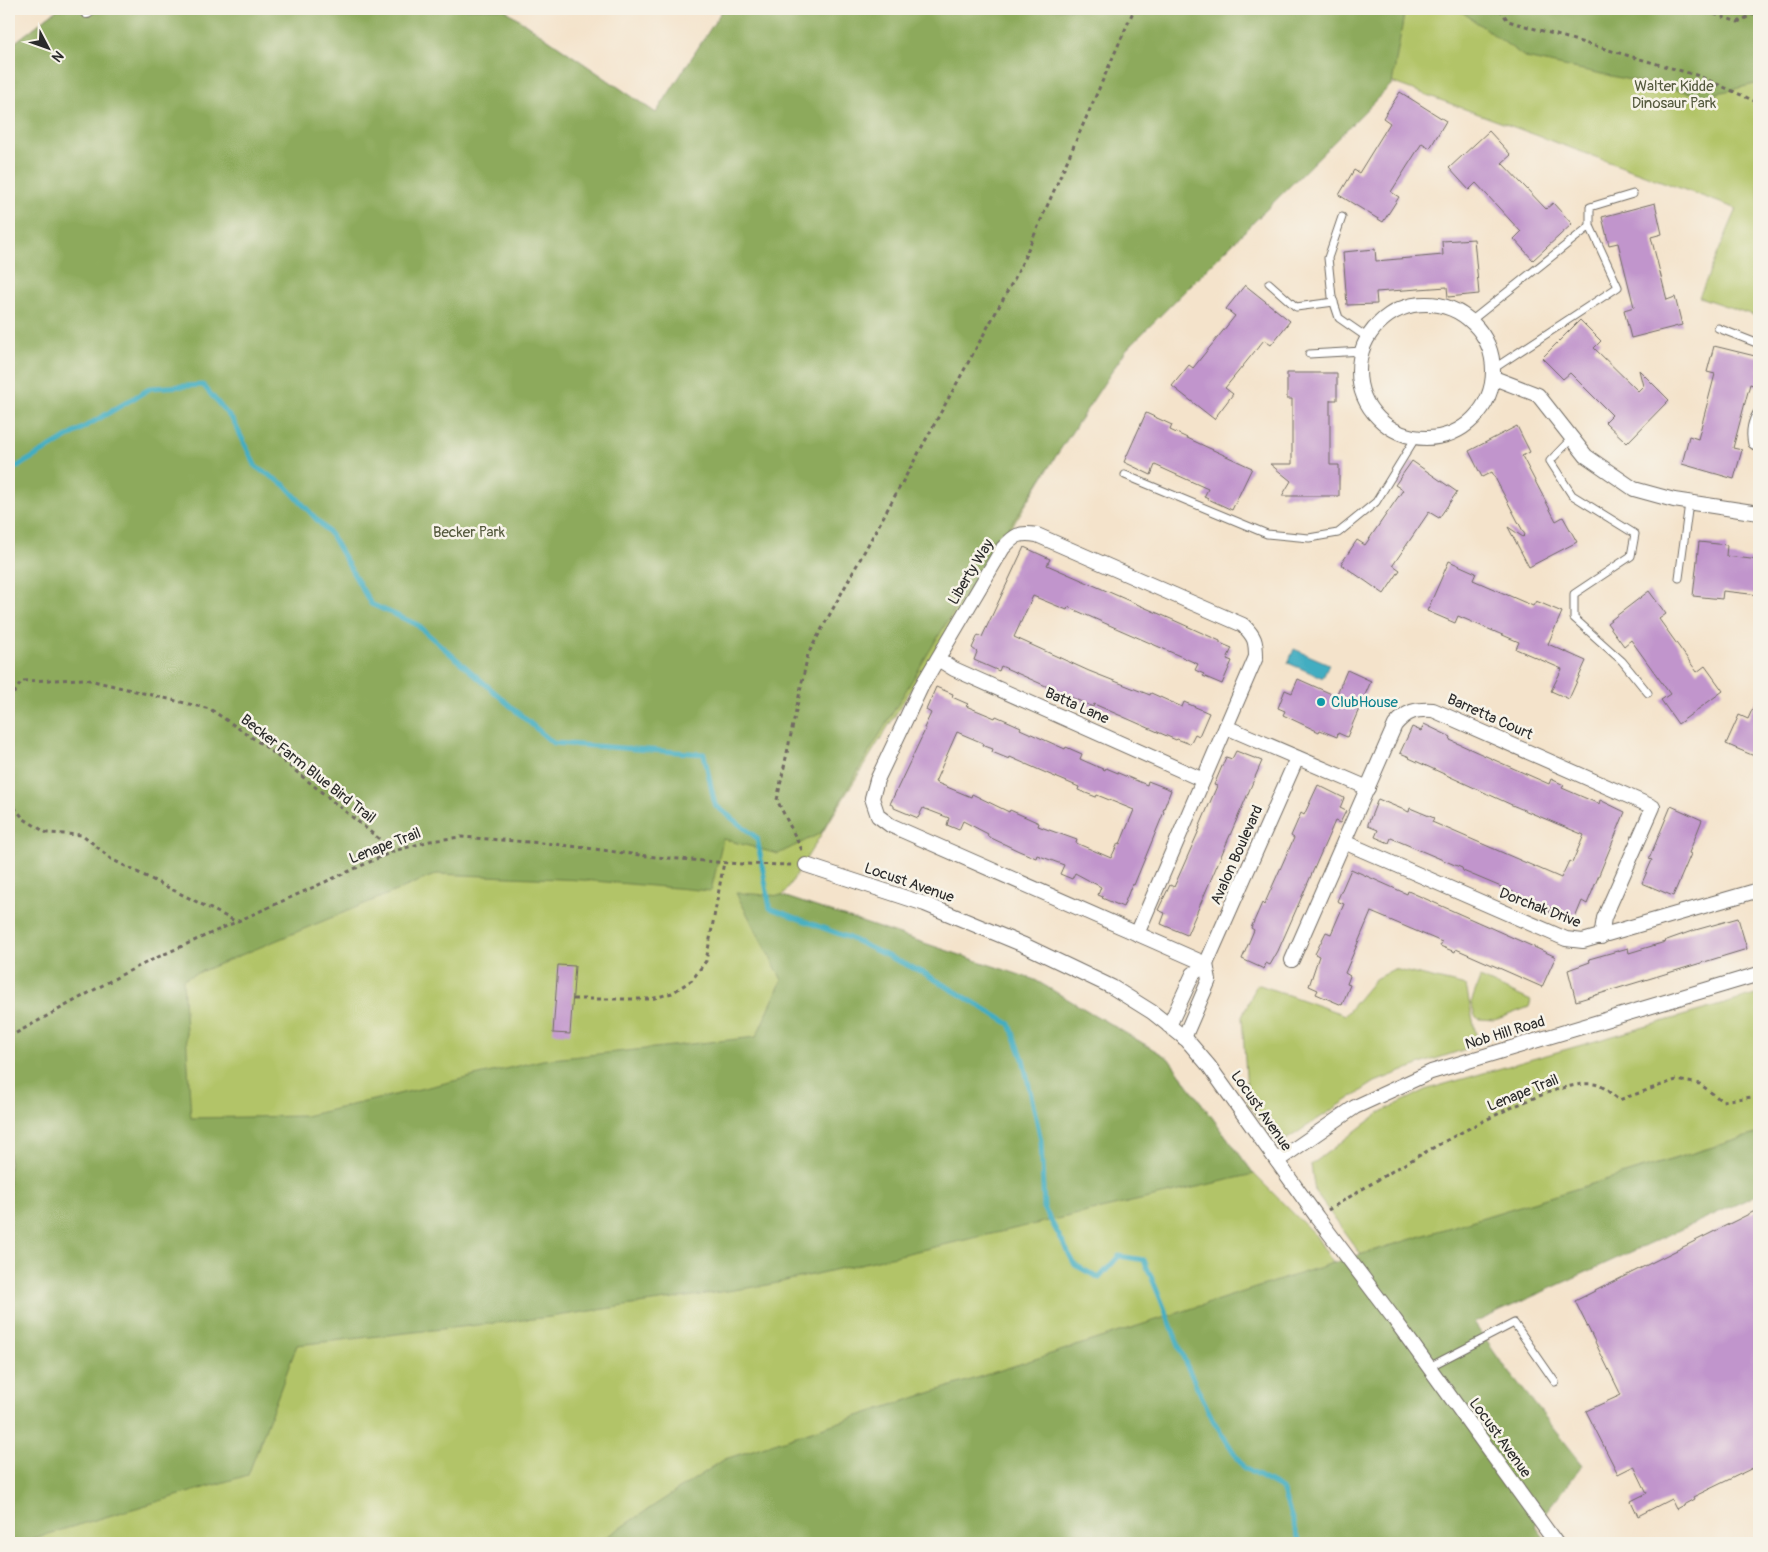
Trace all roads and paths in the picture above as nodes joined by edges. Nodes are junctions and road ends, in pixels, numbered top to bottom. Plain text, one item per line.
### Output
1 (1136, 9) edge
2 (1500, 9) edge
3 (1699, 9) edge
4 (1759, 11) edge
5 (1759, 103) edge
6 (1633, 194) dead end
7 (1342, 217) dead end
8 (1590, 226) junction
9 (1269, 283) dead end
10 (1334, 302) junction
11 (1472, 320) junction
12 (1718, 328) dead end
13 (1759, 344) edge
14 (1365, 345) junction
15 (1309, 354) dead end
16 (1494, 374) junction
17 (1759, 410) edge
18 (1416, 437) junction
19 (1572, 438) junction
20 (1759, 449) edge
21 (1124, 475) dead end
22 (1689, 503) junction
23 (1759, 513) edge
24 (1679, 578) dead end
25 (938, 659) junction
26 (1648, 693) dead end
27 (9, 700) edge
28 (1226, 727) junction
29 (1297, 758) junction
30 (1203, 780) junction
31 (1368, 788) junction
32 (9, 801) edge
33 (1344, 842) junction
34 (394, 851) junction
35 (724, 862) junction
36 (808, 866) junction
37 (1759, 890) edge
38 (237, 922) junction
39 (1137, 934) junction
40 (1601, 937) junction
41 (1292, 960) dead end
42 (1206, 964) junction
43 (1759, 974) edge
44 (573, 999) dead end
45 (1169, 1026) junction
46 (9, 1037) edge
47 (1184, 1038) junction
48 (1759, 1096) edge
49 (1277, 1161) junction
50 (1316, 1217) junction
51 (1428, 1367) junction
52 (1555, 1382) dead end
53 (1556, 1543) edge

1 - 36 path
2 - 5 path
3 - 4 path
6 - 8 lane
7 - 10 lane
8 - 11 lane
8 - 16 lane
9 - 10 lane
10 - 14 lane
11 - 14 street
11 - 16 street
12 - 13 lane
14 - 15 lane
14 - 18 street
16 - 18 street
16 - 19 street
17 - 20 lane
18 - 21 lane
19 - 22 street
19 - 26 lane
22 - 23 street
22 - 24 lane
25 - 28 street, Liberty Way
25 - 30 street, Batta Lane
25 - 39 street, Liberty Way
27 - 34 path, Becker Farm Blue Bird Trail
28 - 29 street
28 - 30 street, Liberty Way
29 - 31 street
29 - 42 street, Avalon Boulevard
30 - 39 street, Liberty Way
31 - 33 street, Barretta Court
31 - 40 street, Barretta Court
32 - 38 path
33 - 40 street, Dorchak Drive
33 - 41 street, Barretta Court
34 - 35 path, Lenape Trail
34 - 38 path, Lenape Trail
35 - 36 path, Lenape Trail
35 - 44 path
36 - 45 street, Locust Avenue
37 - 40 street, Dorchak Drive
38 - 46 path, Lenape Trail
39 - 42 street, Liberty Way
42 - 45 street, Avalon Boulevard
42 - 47 street, Avalon Boulevard
43 - 49 street, Nob Hill Road
45 - 47 street, Locust Avenue
47 - 49 street, Locust Avenue
48 - 50 path, Lenape Trail
49 - 50 street, Locust Avenue
50 - 51 street, Locust Avenue
51 - 52 lane
51 - 53 street, Locust Avenue

